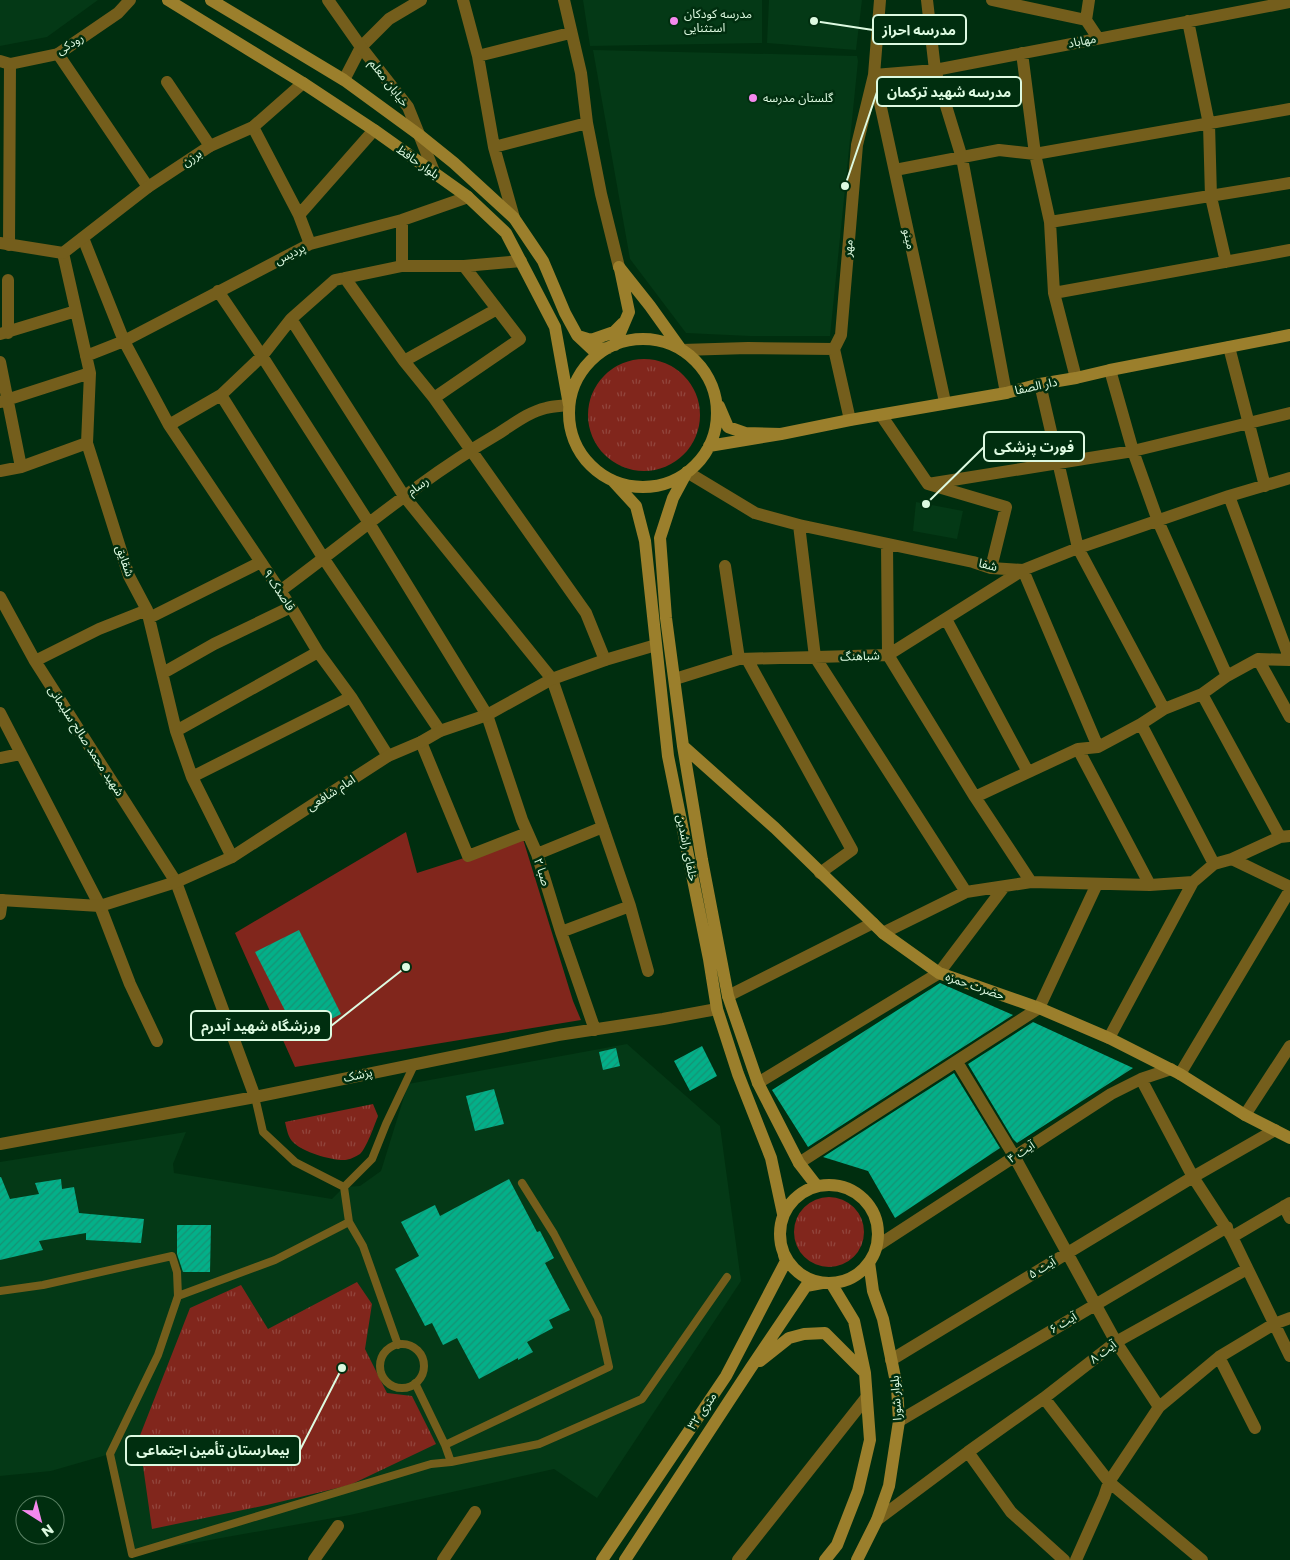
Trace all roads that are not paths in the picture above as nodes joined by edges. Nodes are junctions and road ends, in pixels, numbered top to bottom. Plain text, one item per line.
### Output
1 (130, 0) edge
2 (168, 0) edge
3 (211, 0) edge
4 (328, 0) edge
5 (421, 0) edge
6 (463, 0) edge
7 (564, 0) edge
8 (880, 0) edge
9 (927, 0) edge
10 (992, 0) edge
11 (1089, 0) edge
12 (1290, 2) edge
13 (1086, 20) junction
14 (1188, 21) junction
15 (570, 33) junction
16 (1098, 38) junction
17 (361, 47) junction
18 (1022, 52) junction
19 (58, 54) junction
20 (478, 56) junction
21 (5, 62) edge
22 (935, 70) junction
23 (874, 75) junction
24 (344, 80) junction
25 (166, 82) dead end
26 (303, 83) junction
27 (1290, 109) edge
28 (587, 123) junction
29 (1209, 124) junction
30 (253, 127) junction
31 (374, 130) junction
32 (418, 134) junction
33 (210, 146) junction
34 (494, 147) junction
35 (1035, 154) junction
36 (962, 158) junction
37 (894, 170) junction
38 (435, 174) junction
39 (1290, 182) edge
40 (148, 187) junction
41 (1211, 196) junction
42 (468, 198) junction
43 (299, 215) junction
44 (514, 218) junction
45 (402, 220) junction
46 (1050, 222) junction
47 (82, 238) junction
48 (4, 244) edge
49 (310, 244) junction
50 (1290, 250) edge
51 (63, 253) junction
52 (521, 261) junction
53 (1226, 262) junction
54 (402, 266) junction
55 (464, 266) junction
56 (619, 267) junction
57 (345, 278) junction
58 (8, 280) dead end
59 (218, 291) junction
60 (1054, 293) junction
61 (497, 309) junction
62 (76, 311) junction
63 (629, 312) junction
64 (291, 319) junction
65 (4, 333) edge
66 (577, 335) junction
67 (1290, 336) edge
68 (124, 340) junction
69 (612, 346) junction
70 (1229, 347) junction
71 (834, 349) junction
72 (682, 350) junction
73 (86, 356) junction
74 (262, 356) junction
75 (404, 361) junction
76 (0, 362) edge
77 (1110, 370) junction
78 (90, 373) junction
79 (1076, 378) junction
80 (1040, 384) junction
81 (1006, 393) junction
82 (221, 395) junction
83 (715, 397) junction
84 (434, 398) junction
85 (4, 400) edge
86 (945, 402) junction
87 (569, 405) junction
88 (1290, 413) edge
89 (881, 415) junction
90 (850, 420) junction
91 (1249, 423) junction
92 (169, 425) junction
93 (781, 434) junction
94 (87, 443) junction
95 (709, 446) junction
96 (471, 450) junction
97 (1133, 451) junction
98 (1058, 463) junction
99 (21, 467) junction
100 (0, 471) edge
101 (687, 472) junction
102 (1290, 478) edge
103 (613, 481) junction
104 (928, 484) junction
105 (1265, 486) junction
106 (404, 496) junction
107 (1229, 496) junction
108 (1158, 521) junction
109 (370, 523) junction
110 (799, 525) junction
111 (887, 544) junction
112 (1078, 548) junction
113 (324, 559) junction
114 (260, 562) junction
115 (725, 566) dead end
116 (992, 568) junction
117 (1023, 570) junction
118 (280, 591) junction
119 (0, 597) edge
120 (292, 607) junction
121 (148, 614) junction
122 (946, 619) junction
123 (656, 645) junction
124 (318, 652) junction
125 (888, 655) junction
126 (815, 657) junction
127 (743, 659) junction
128 (1258, 659) junction
129 (605, 660) junction
130 (1290, 660) edge
131 (35, 661) junction
132 (163, 673) junction
133 (1227, 676) junction
134 (552, 679) junction
135 (675, 679) junction
136 (1202, 694) junction
137 (352, 697) junction
138 (1164, 708) junction
139 (0, 713) edge
140 (487, 715) junction
141 (1290, 717) edge
142 (1141, 724) junction
143 (176, 731) junction
144 (440, 731) junction
145 (421, 742) junction
146 (683, 746) junction
147 (1098, 747) junction
148 (1078, 749) junction
149 (20, 754) junction
150 (388, 756) junction
151 (0, 758) edge
152 (1028, 772) junction
153 (192, 777) junction
154 (975, 798) junction
155 (602, 826) junction
156 (527, 833) junction
157 (1285, 836) edge
158 (537, 854) junction
159 (232, 857) junction
160 (1232, 860) junction
161 (1214, 864) junction
162 (820, 873) junction
163 (176, 882) junction
164 (1031, 882) junction
165 (1192, 882) junction
166 (1097, 884) junction
167 (1150, 885) junction
168 (1004, 887) junction
169 (1290, 889) edge
170 (966, 892) junction
171 (1, 900) edge
172 (100, 906) junction
173 (630, 906) junction
174 (0, 914) edge
175 (873, 923) junction
176 (561, 932) junction
177 (882, 933) junction
178 (648, 972) dead end
179 (939, 974) junction
180 (728, 996) junction
181 (1039, 1008) junction
182 (717, 1009) junction
183 (595, 1030) junction
184 (1109, 1038) junction
185 (157, 1041) dead end
186 (1290, 1046) edge
187 (957, 1062) junction
188 (416, 1063) junction
189 (1176, 1071) junction
190 (1142, 1079) junction
191 (758, 1083) junction
192 (255, 1097) junction
193 (1245, 1115) junction
194 (1275, 1130) junction
195 (1290, 1138) edge
196 (0, 1144) edge
197 (1014, 1156) junction
198 (799, 1163) junction
199 (1193, 1177) junction
200 (522, 1183) dead end
201 (816, 1185) junction
202 (344, 1187) junction
203 (1287, 1205) edge
204 (783, 1214) junction
205 (1290, 1218) edge
206 (349, 1222) junction
207 (1229, 1232) junction
208 (876, 1246) junction
209 (1067, 1252) junction
210 (784, 1255) junction
211 (869, 1262) junction
212 (1247, 1269) junction
213 (727, 1277) dead end
214 (826, 1283) junction
215 (0, 1291) edge
216 (178, 1296) junction
217 (1095, 1304) junction
218 (1290, 1318) edge
219 (1274, 1324) junction
220 (1116, 1342) junction
221 (398, 1345) junction
222 (1219, 1356) junction
223 (1290, 1356) edge
224 (891, 1360) junction
225 (750, 1369) junction
226 (865, 1373) junction
227 (415, 1383) junction
228 (866, 1398) junction
229 (1044, 1398) junction
230 (1159, 1407) junction
231 (899, 1421) junction
232 (1255, 1428) dead end
233 (445, 1445) junction
234 (968, 1452) junction
235 (451, 1462) junction
236 (1109, 1482) junction
237 (475, 1512) dead end
238 (877, 1520) junction
239 (338, 1526) dead end
240 (624, 1527) junction
241 (640, 1538) junction
242 (314, 1560) edge
243 (443, 1560) edge
244 (602, 1560) edge
245 (625, 1560) edge
246 (738, 1560) edge
247 (826, 1560) edge
248 (857, 1560) edge
249 (1064, 1560) edge
250 (1076, 1560) edge
251 (1202, 1560) edge

1 - 19 street, رودکی
2 - 26 main road, بلوار حافظ
3 - 24 main road, بلوار حافظ
4 - 17 street, خیابان معلم
5 - 17 street
6 - 20 street
7 - 15 street
8 - 23 street
9 - 22 street
10 - 13 street
11 - 13 street
12 - 14 street, مهاباد
13 - 16 street
14 - 16 street, مهاباد
14 - 29 street
15 - 20 street
15 - 28 street
16 - 18 street, مهاباد
17 - 24 street
17 - 32 street, خیابان معلم
18 - 22 street, مهاباد
18 - 35 street
19 - 21 street, رودکی
19 - 40 street
20 - 34 street
21 - 48 street
22 - 23 street, مهاباد
22 - 36 street
23 - 37 street, مینو
23 - 71 street, مهر
24 - 32 main road, بلوار حافظ
25 - 33 street
26 - 30 street, برزن
26 - 31 main road, بلوار حافظ
27 - 29 street
28 - 34 street
28 - 56 street
29 - 35 street
29 - 41 street
30 - 33 street, برزن
30 - 43 street
31 - 38 main road, بلوار حافظ
31 - 43 street
32 - 38 street, خیابان معلم
32 - 44 main road, بلوار حافظ
33 - 40 street, برزن
34 - 44 street
35 - 36 street
35 - 46 street
36 - 37 street
36 - 81 street
37 - 86 street, مینو
38 - 42 main road, بلوار حافظ
39 - 41 street
40 - 47 street, برزن
41 - 46 street
41 - 53 street
42 - 45 street, پردیس
42 - 52 main road, بلوار حافظ
43 - 49 street
44 - 66 main road, بلوار حافظ
45 - 49 street, پردیس
45 - 54 street
46 - 60 street
47 - 51 street, برزن
47 - 68 street, قاصدک ۹
48 - 51 street
49 - 59 street, پردیس
50 - 53 street
51 - 62 street, شقایق
52 - 55 street
52 - 87 main road, بلوار حافظ
53 - 60 street
54 - 55 street
54 - 57 street
55 - 61 street
56 - 63 main road
56 - 72 main road
57 - 64 street
57 - 75 street
58 - 65 street
59 - 68 street, پردیس
59 - 74 street, صبا ۲
60 - 79 street
61 - 75 street
61 - 84 street
62 - 65 street
62 - 73 street, شقایق
63 - 66 main road
63 - 69 main road
64 - 74 street
64 - 106 street
66 - 69 main road, بلوار حافظ
67 - 70 main road, دار الصفا
68 - 73 street, پردیس
68 - 92 street, قاصدک ۹
69 - 72 main road
69 - 87 main road
70 - 77 main road, دار الصفا
70 - 91 street
71 - 72 street
71 - 90 street
72 - 83 main road
73 - 78 street, شقایق
74 - 82 street
74 - 109 street, صبا ۲
75 - 84 street
76 - 85 street
77 - 79 main road, دار الصفا
77 - 97 street
78 - 85 street
78 - 94 street, شقایق
79 - 80 main road, دار الصفا
80 - 81 main road, دار الصفا
80 - 98 street
81 - 86 main road, دار الصفا
82 - 92 street
82 - 113 street
83 - 93 main road
83 - 95 main road
84 - 96 street
85 - 99 street
86 - 89 main road, دار الصفا
87 - 96 street, رسام
87 - 103 main road
88 - 91 street
89 - 90 main road, دار الصفا
89 - 104 street
90 - 93 main road, دار الصفا
91 - 97 street
91 - 105 street
92 - 114 street, قاصدک ۹
93 - 95 main road
94 - 99 street
94 - 121 street, شقایق
95 - 101 main road
96 - 106 street, رسام
96 - 129 street
97 - 98 street
97 - 108 street
98 - 104 street
98 - 112 street
99 - 100 street
101 - 103 main road
101 - 110 street, شفا
101 - 135 main road, خلفای راشدین
102 - 105 street, شفا
103 - 123 main road, خلفای راشدین
104 - 116 street
105 - 107 street, شفا
106 - 109 street, رسام
106 - 134 street
107 - 108 street, شفا
107 - 130 street
108 - 112 street, شفا
108 - 133 street
109 - 113 street, رسام
109 - 140 street, صبا ۲
110 - 111 street, شفا
110 - 126 street
111 - 116 street, شفا
111 - 125 street
112 - 117 street, شفا
112 - 138 street
113 - 118 street, رسام
113 - 144 street
114 - 118 street, قاصدک ۹
114 - 121 street
115 - 127 street
116 - 117 street, شفا
117 - 122 street, شباهنگ
117 - 147 street
118 - 120 street, قاصدک ۹
119 - 131 street, شهید محمد صالح سلیمانی
120 - 124 street, قاصدک ۹
120 - 132 street
121 - 131 street
121 - 132 street, شقایق
122 - 125 street, شباهنگ
122 - 152 street
123 - 129 street, امام شافعی
123 - 182 main road, خلفای راشدین
124 - 137 street, قاصدک ۹
124 - 143 street
125 - 126 street, شباهنگ
125 - 154 street
126 - 127 street, شباهنگ
126 - 170 street
127 - 135 street, شباهنگ
127 - 162 street
128 - 130 street
128 - 133 street
128 - 141 street
129 - 134 street, امام شافعی
131 - 163 street, شهید محمد صالح سلیمانی
132 - 143 street, شقایق
133 - 136 street
134 - 140 street, امام شافعی
134 - 155 street
135 - 146 main road, خلفای راشدین
136 - 138 street
136 - 157 street
137 - 150 street, قاصدک ۹
137 - 153 street
138 - 142 street
139 - 149 street
140 - 144 street, امام شافعی
140 - 156 street, صبا ۲
142 - 147 street
142 - 161 street
143 - 153 street, شقایق
144 - 145 street, امام شافعی
145 - 150 street, امام شافعی
145 - 156 street
146 - 162 main road, حضرت حمزه
146 - 180 main road, خلفای راشدین
147 - 148 street
148 - 152 street
148 - 167 street
149 - 151 street
149 - 172 street
150 - 159 street, امام شافعی
152 - 154 street
153 - 159 street, شقایق
154 - 164 street
155 - 158 street
155 - 173 street
156 - 158 street, صبا ۲
157 - 160 street
158 - 176 street, صبا ۲
159 - 163 street, امام شافعی
160 - 161 street
160 - 169 street
161 - 165 street
162 - 175 main road, حضرت حمزه
163 - 172 street, امام شافعی
163 - 192 street, شهید محمد صالح سلیمانی
164 - 166 street
164 - 168 street
165 - 167 street
165 - 184 street
166 - 167 street
166 - 181 street
168 - 170 street
168 - 179 street
169 - 189 street
170 - 177 street
171 - 172 street, امام شافعی
171 - 174 street
172 - 185 street
173 - 176 street
173 - 178 street
175 - 177 main road, حضرت حمزه
175 - 180 street
176 - 183 street, صبا ۲
177 - 179 main road, حضرت حمزه
179 - 181 main road, حضرت حمزه
179 - 191 street
180 - 191 main road, خلفای راشدین
181 - 184 main road, حضرت حمزه
181 - 187 street
182 - 183 street, پزشک
182 - 204 main road, خلفای راشدین
183 - 188 street, پزشک
184 - 189 main road, حضرت حمزه
186 - 193 street
187 - 197 street
187 - 198 street
188 - 192 street, پزشک
188 - 202 lane
189 - 190 street, آیت ۴
189 - 193 main road, حضرت حمزه
190 - 197 street, آیت ۴
190 - 199 street
191 - 198 main road, خلفای راشدین
192 - 196 street, پزشک
192 - 202 lane
193 - 194 main road, حضرت حمزه
194 - 195 main road, حضرت حمزه
194 - 199 street, آیت ۵
197 - 208 street, آیت ۴
197 - 209 street
198 - 201 main road, خلفای راشدین
199 - 207 street
199 - 209 street, آیت ۵
200 - 233 lane
201 - 204 main road
201 - 208 main road
202 - 206 lane
203 - 205 street
203 - 207 street, آیت ۶
204 - 210 main road
206 - 216 lane
206 - 221 lane
207 - 212 street
207 - 217 street, آیت ۶
208 - 211 main road
209 - 217 street
209 - 224 street, آیت ۵
210 - 214 main road
210 - 240 main road, ۳۲ متری
211 - 214 main road
211 - 224 main road, بلوار شورا
212 - 219 street
212 - 220 street, آیت ۸
213 - 235 lane
214 - 225 main road, ۳۲ متری
214 - 226 main road
215 - 216 lane
216 - 235 lane
217 - 220 street
217 - 231 street, آیت ۶
218 - 219 street
219 - 222 street
219 - 223 street
220 - 229 street, آیت ۸
220 - 230 street
221 - 227 lane
221 - 227 lane
222 - 230 street
222 - 232 street
224 - 231 main road, بلوار شورا
225 - 226 main road
225 - 241 main road, ۳۲ متری
226 - 228 main road
227 - 233 lane
228 - 246 street
228 - 247 main road
229 - 234 street, آیت ۸
229 - 236 street
230 - 236 street
231 - 238 main road, بلوار شورا
233 - 235 lane
234 - 238 street, آیت ۸
234 - 249 street
236 - 250 street
236 - 251 street
237 - 243 street
238 - 248 main road, بلوار شورا
239 - 242 street
240 - 241 main road
240 - 244 main road, ۳۲ متری
241 - 245 main road, ۳۲ متری

